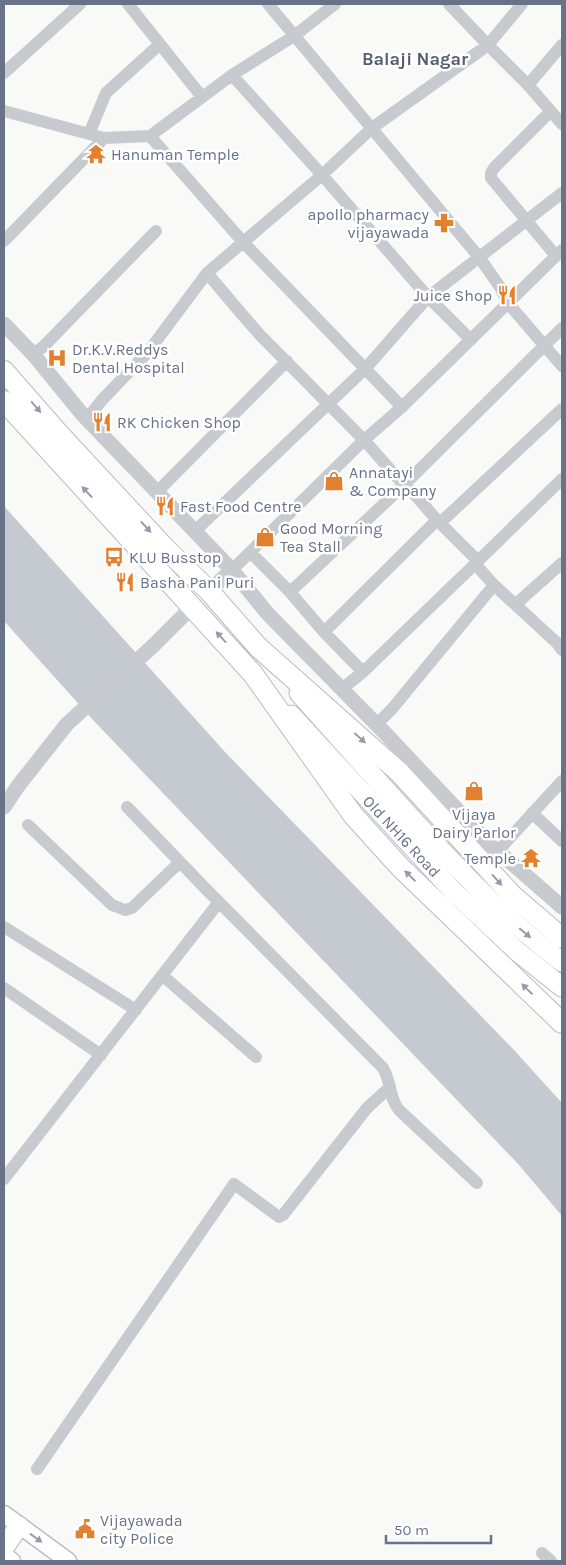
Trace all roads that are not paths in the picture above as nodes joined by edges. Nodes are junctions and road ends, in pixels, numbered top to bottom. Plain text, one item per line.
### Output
1 (80, 4) edge
2 (128, 4) edge
3 (268, 4) edge
4 (335, 4) edge
5 (449, 4) edge
6 (520, 4) edge
7 (294, 36) junction
8 (160, 44) junction
9 (488, 45) junction
10 (562, 46) edge
11 (4, 73) edge
12 (232, 75) junction
13 (528, 85) junction
14 (202, 97) junction
15 (4, 111) edge
16 (551, 112) junction
17 (562, 123) edge
18 (372, 128) junction
19 (89, 134) junction
20 (150, 136) junction
21 (104, 138) junction
22 (322, 175) junction
23 (562, 193) edge
24 (525, 221) junction
25 (156, 231) dead end
26 (4, 241) edge
27 (244, 242) junction
28 (559, 253) edge
29 (478, 257) junction
30 (207, 273) junction
31 (428, 297) junction
32 (507, 302) junction
33 (4, 324) edge
34 (562, 328) edge
35 (472, 340) junction
36 (544, 345) junction
37 (33, 354) junction
38 (286, 361) junction
39 (562, 366) edge
40 (365, 369) junction
41 (4, 371) edge
42 (4, 401) edge
43 (328, 404) junction
44 (402, 407) junction
45 (562, 409) edge
46 (87, 419) junction
47 (364, 440) junction
48 (562, 479) edge
49 (404, 485) junction
50 (157, 492) junction
51 (438, 521) junction
52 (195, 531) junction
53 (250, 552) junction
54 (477, 563) junction
55 (562, 563) edge
56 (232, 570) junction
57 (494, 584) junction
58 (209, 591) junction
59 (290, 592) junction
60 (516, 604) junction
61 (193, 606) junction
62 (324, 632) junction
63 (560, 644) edge
64 (258, 647) junction
65 (363, 672) junction
66 (253, 674) junction
67 (343, 688) junction
68 (377, 724) junction
69 (562, 781) edge
70 (4, 807) edge
71 (127, 807) dead end
72 (532, 813) junction
73 (28, 825) dead end
74 (562, 841) edge
75 (497, 852) junction
76 (180, 862) junction
77 (219, 902) junction
78 (562, 907) edge
79 (4, 927) edge
80 (562, 938) edge
81 (562, 962) edge
82 (162, 975) junction
83 (562, 986) edge
84 (4, 988) edge
85 (136, 1010) junction
86 (562, 1023) edge
87 (101, 1055) junction
88 (256, 1057) dead end
89 (390, 1087) junction
90 (4, 1179) edge
91 (477, 1183) dead end
92 (37, 1469) dead end
93 (4, 1514) edge
94 (19, 1526) junction
95 (4, 1548) edge
96 (4, 1556) edge
97 (12, 1561) edge
98 (68, 1561) edge

1 - 11 street
2 - 8 street
3 - 7 street
4 - 7 street
5 - 9 street
6 - 9 street
7 - 12 street
7 - 18 street
8 - 14 street
8 - 19 street
9 - 13 street
9 - 18 street
10 - 13 street
12 - 14 street
12 - 22 street
13 - 16 street
14 - 20 street
15 - 19 street
16 - 17 street
16 - 24 street
18 - 22 street
18 - 29 street
19 - 21 street
20 - 21 street
20 - 27 street
21 - 26 street
22 - 27 street
22 - 31 street
23 - 24 street
24 - 28 street
24 - 29 street
25 - 37 street
27 - 30 street
27 - 40 street
28 - 32 street
29 - 31 street
29 - 32 street
30 - 38 street
30 - 46 street
31 - 35 street
31 - 40 street
32 - 35 street
32 - 36 street
33 - 37 street
34 - 36 street
35 - 44 street
36 - 39 street
36 - 49 street
37 - 46 street
38 - 43 street
38 - 50 street
40 - 43 street
40 - 44 street
41 -> 58 highway
61 -> 42 highway
43 - 47 street
43 - 52 street
44 - 47 street
45 - 51 street
46 - 50 street
47 - 49 street
47 - 53 street
48 - 54 street
49 - 51 street
49 - 59 street
50 - 52 street
51 - 54 street
51 - 62 street
52 - 56 street
53 - 56 street
53 - 59 street
54 - 57 street
54 - 65 street
55 - 60 street
56 - 58 street
56 - 67 street
57 - 60 street
57 - 68 street
58 - 64 highway
59 - 62 street
60 - 63 street
66 -> 61 highway
61 - 70 street
62 - 65 street
64 -> 80 highway
64 -> 81 main road, Old NH16 Road
65 - 67 street
66 - 83 main road, Old NH16 Road
86 -> 66 highway
67 - 68 street
68 - 75 street
69 - 72 street
71 - 76 street
72 - 74 street
72 - 75 street
73 - 76 street
75 - 78 street
76 - 77 street
77 - 82 street
77 - 89 street
79 - 85 street
82 - 85 street
82 - 88 street
84 - 87 street
85 - 87 street
87 - 90 street
89 - 91 street
89 - 92 street
93 - 94 main road
94 - 95 main road
94 -> 98 main road
96 - 97 main road

